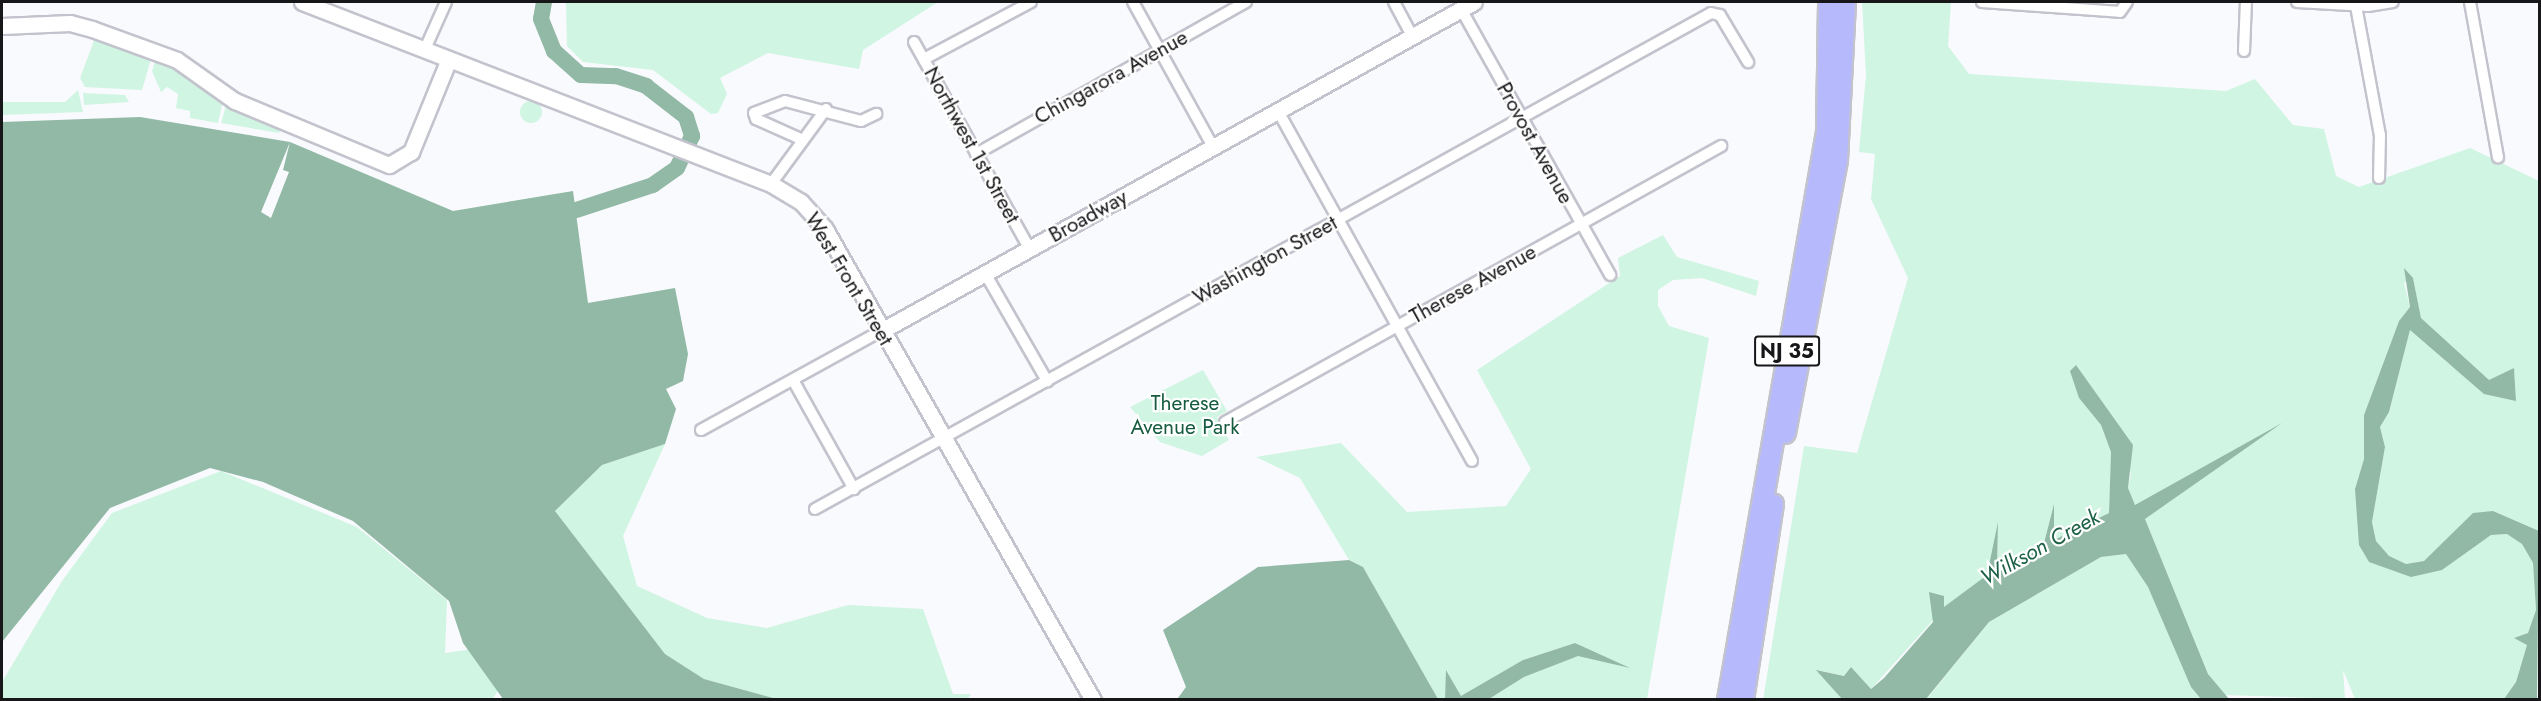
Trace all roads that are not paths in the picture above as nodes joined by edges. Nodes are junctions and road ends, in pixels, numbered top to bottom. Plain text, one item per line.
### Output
1 (302, 2) edge
2 (446, 2) edge
3 (1031, 2) edge
4 (1133, 2) edge
5 (1246, 2) edge
6 (1394, 2) edge
7 (1829, 2) edge
8 (1845, 2) edge
9 (1982, 2) edge
10 (2127, 2) edge
11 (2246, 2) edge
12 (2297, 2) edge
13 (2309, 2) edge
14 (2392, 2) edge
15 (2470, 2) edge
16 (1468, 5) edge
17 (2356, 6) junction
18 (2, 26) edge
19 (1412, 36) junction
20 (914, 42) dead end
21 (425, 50) junction
22 (1159, 50) junction
23 (2244, 51) dead end
24 (449, 59) junction
25 (924, 59) junction
26 (1748, 62) dead end
27 (826, 109) junction
28 (1278, 111) junction
29 (876, 114) dead end
30 (1521, 118) junction
31 (803, 140) junction
32 (1720, 146) dead end
33 (1213, 147) junction
34 (976, 154) junction
35 (2498, 157) dead end
36 (2379, 178) dead end
37 (771, 184) junction
38 (1338, 220) junction
39 (1580, 224) junction
40 (1029, 248) junction
41 (985, 273) junction
42 (1610, 275) dead end
43 (1396, 326) junction
44 (881, 331) junction
45 (793, 380) junction
46 (1047, 381) junction
47 (1225, 422) dead end
48 (701, 430) dead end
49 (942, 440) junction
50 (1472, 461) dead end
51 (854, 489) junction
52 (815, 509) dead end
53 (1092, 696) edge
54 (1728, 699) edge
55 (1743, 699) edge

1 - 21 main road, West Front Street
2 - 21 street
3 - 25 street
4 - 22 street
5 - 22 street, Chingarora Avenue
6 - 19 street
7 - 54 highway, NJ 35
8 - 55 highway, NJ 35
9 - 10 street
11 - 23 street
12 - 13 street
13 - 17 street
14 - 17 street
15 - 35 street
16 - 19 main road, Broadway
16 - 30 street, Provost Avenue
17 - 36 street
18 - 24 main road
19 - 28 main road, Broadway
20 - 25 street, Northwest 1st Street
21 - 24 main road, West Front Street
22 - 33 street
22 - 34 street, Chingarora Avenue
24 - 37 main road, West Front Street
25 - 34 street, Northwest 1st Street
26 - 30 street, Washington Street
27 - 29 street
27 - 31 street
27 - 31 street
28 - 33 main road, Broadway
28 - 38 street
30 - 38 street, Washington Street
30 - 39 street, Provost Avenue
31 - 37 street
32 - 39 street, Therese Avenue
33 - 40 main road, Broadway
34 - 40 street, Northwest 1st Street
37 - 44 main road, West Front Street
38 - 43 street
38 - 46 street, Washington Street
39 - 42 street, Provost Avenue
39 - 43 street, Therese Avenue
40 - 41 main road, Broadway
41 - 44 main road, Broadway
41 - 46 street
43 - 47 street, Therese Avenue
43 - 50 street
44 - 45 street, Broadway
44 - 49 main road, West Front Street
45 - 48 street, Broadway
45 - 51 street
46 - 49 street, Washington Street
49 - 51 street, Washington Street
49 - 53 main road, West Front Street
51 - 52 street, Washington Street

